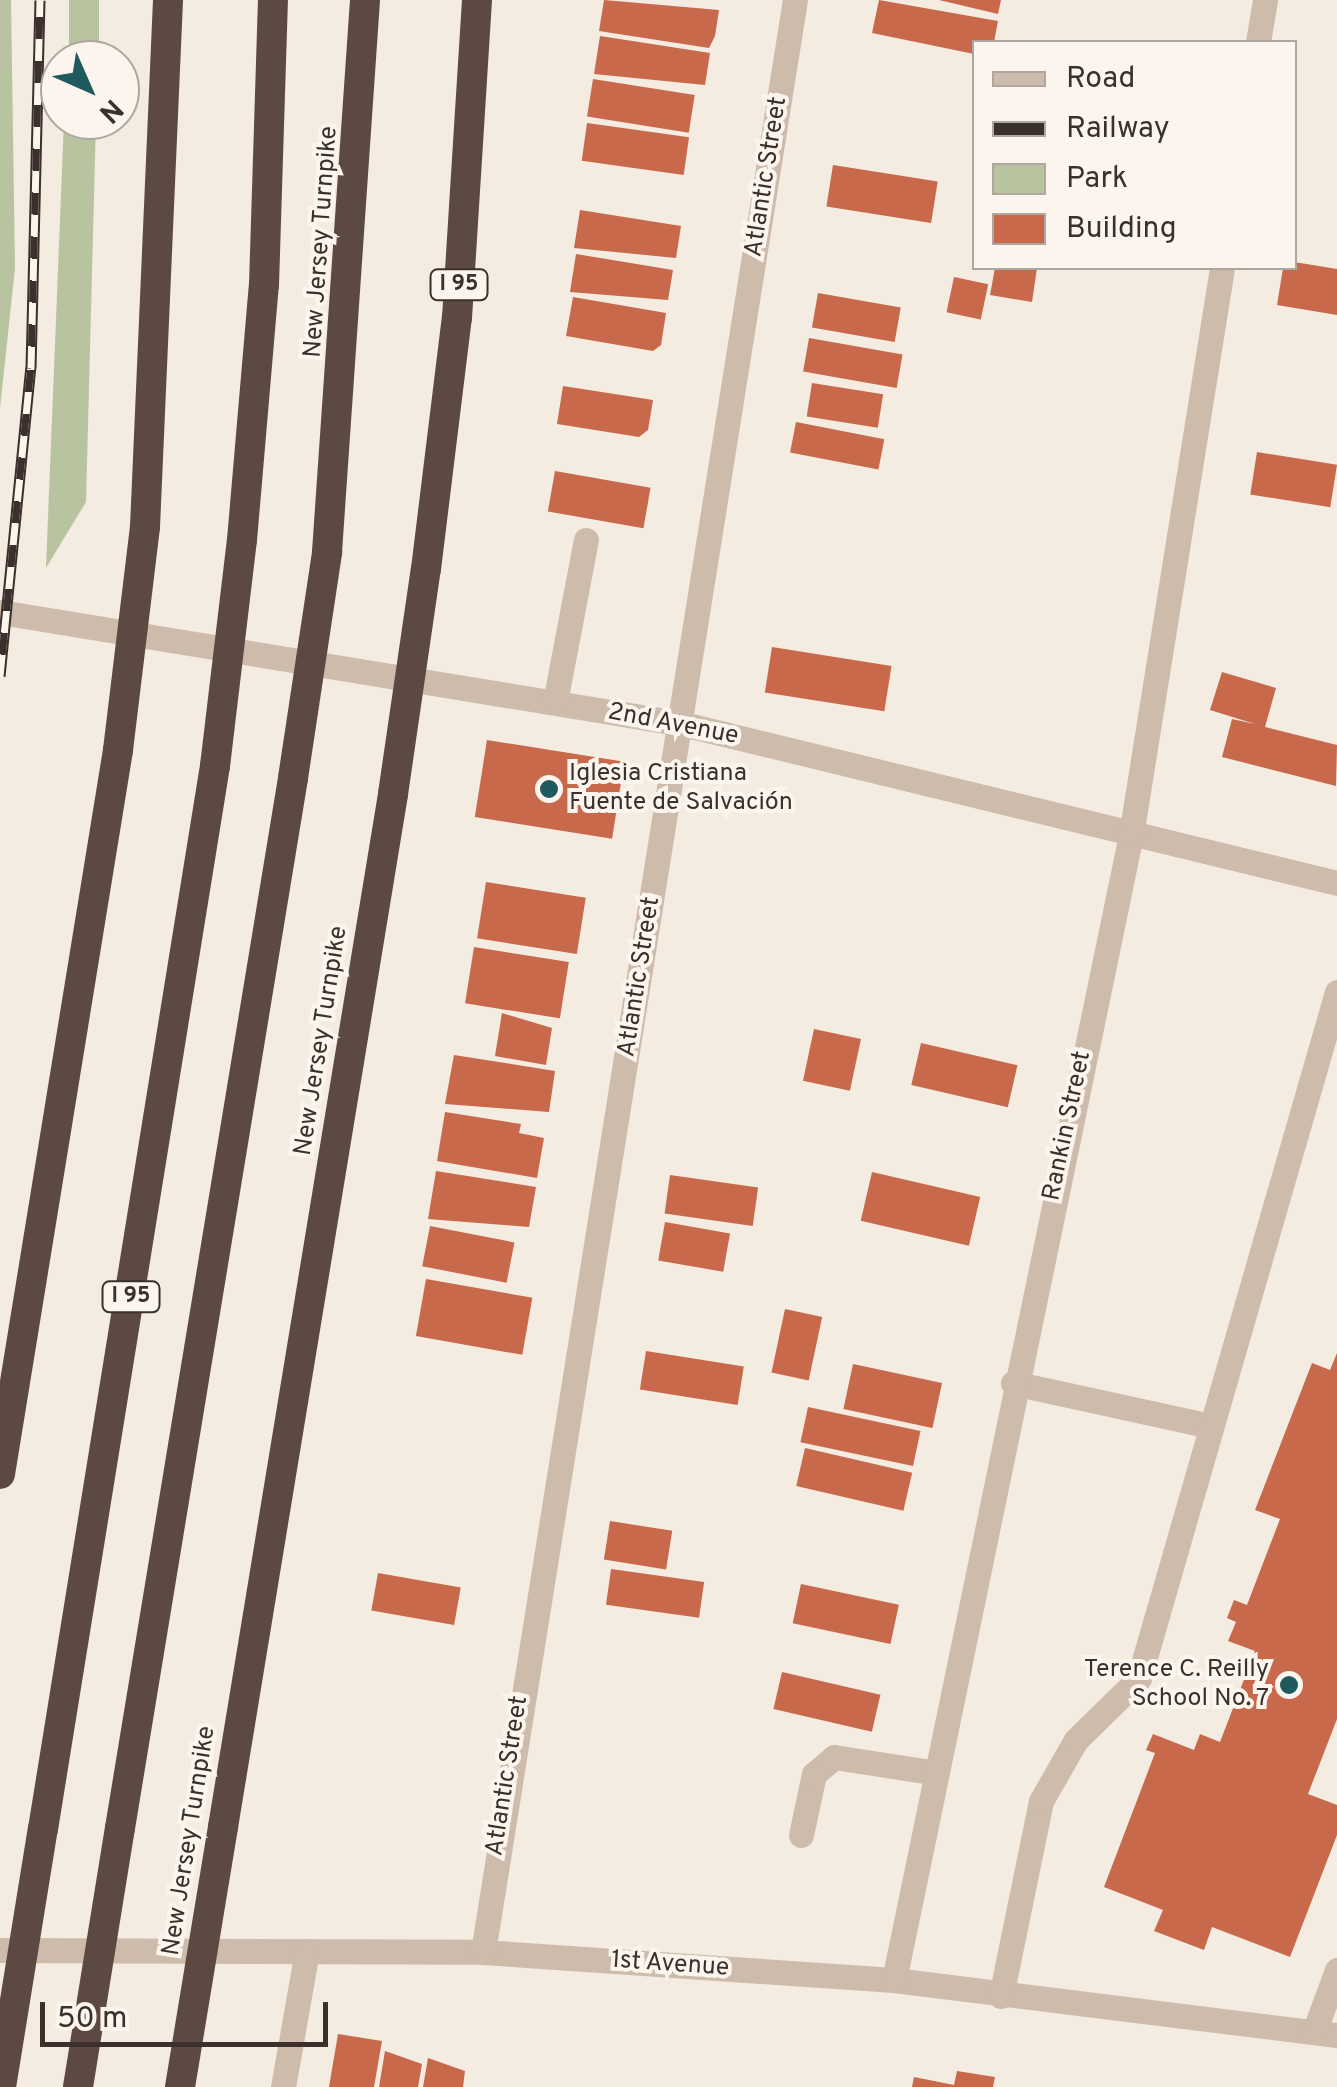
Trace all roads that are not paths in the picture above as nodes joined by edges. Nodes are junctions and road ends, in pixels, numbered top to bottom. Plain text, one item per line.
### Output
1 (168, 0) edge
2 (273, 0) edge
3 (366, 0) edge
4 (478, 0) edge
5 (794, 0) edge
6 (1265, 0) edge
7 (1258, 40) edge
8 (1222, 270) edge
9 (586, 540) dead end
10 (0, 612) edge
11 (555, 702) junction
12 (683, 724) junction
13 (1130, 835) junction
14 (1337, 883) edge
15 (1337, 992) edge
16 (1014, 1383) junction
17 (1210, 1426) junction
18 (0, 1474) edge
19 (931, 1772) junction
20 (802, 1835) dead end
21 (0, 1950) edge
22 (307, 1951) junction
23 (483, 1952) junction
24 (1337, 1970) edge
25 (894, 1980) junction
26 (1001, 1996) junction
27 (1326, 2034) edge
28 (0, 2087) edge
29 (78, 2087) edge
30 (180, 2087) edge
31 (283, 2087) edge

1 - 18 highway, bridge
2 - 28 highway, I 95, bridge
3 - 29 highway, New Jersey Turnpike, bridge
4 - 30 highway, New Jersey Turnpike / I 95, bridge
5 - 12 street, Atlantic Street
6 - 7 street
8 - 13 street, Rankin Street
9 - 11 street
10 - 11 street, 2nd Avenue
11 - 12 street, 2nd Avenue
12 - 13 street, 2nd Avenue
12 - 23 street, Atlantic Street
13 - 14 street, 2nd Avenue
13 - 16 street, Rankin Street
15 - 17 street
16 - 17 street
16 - 19 street, Rankin Street
17 - 26 street
19 - 20 street
19 - 25 street, Rankin Street
21 - 22 street, 1st Avenue
22 - 23 street, 1st Avenue
22 - 31 street
23 - 25 street, 1st Avenue
24 - 27 street
25 - 26 street, 1st Avenue
26 - 27 street, 1st Avenue

